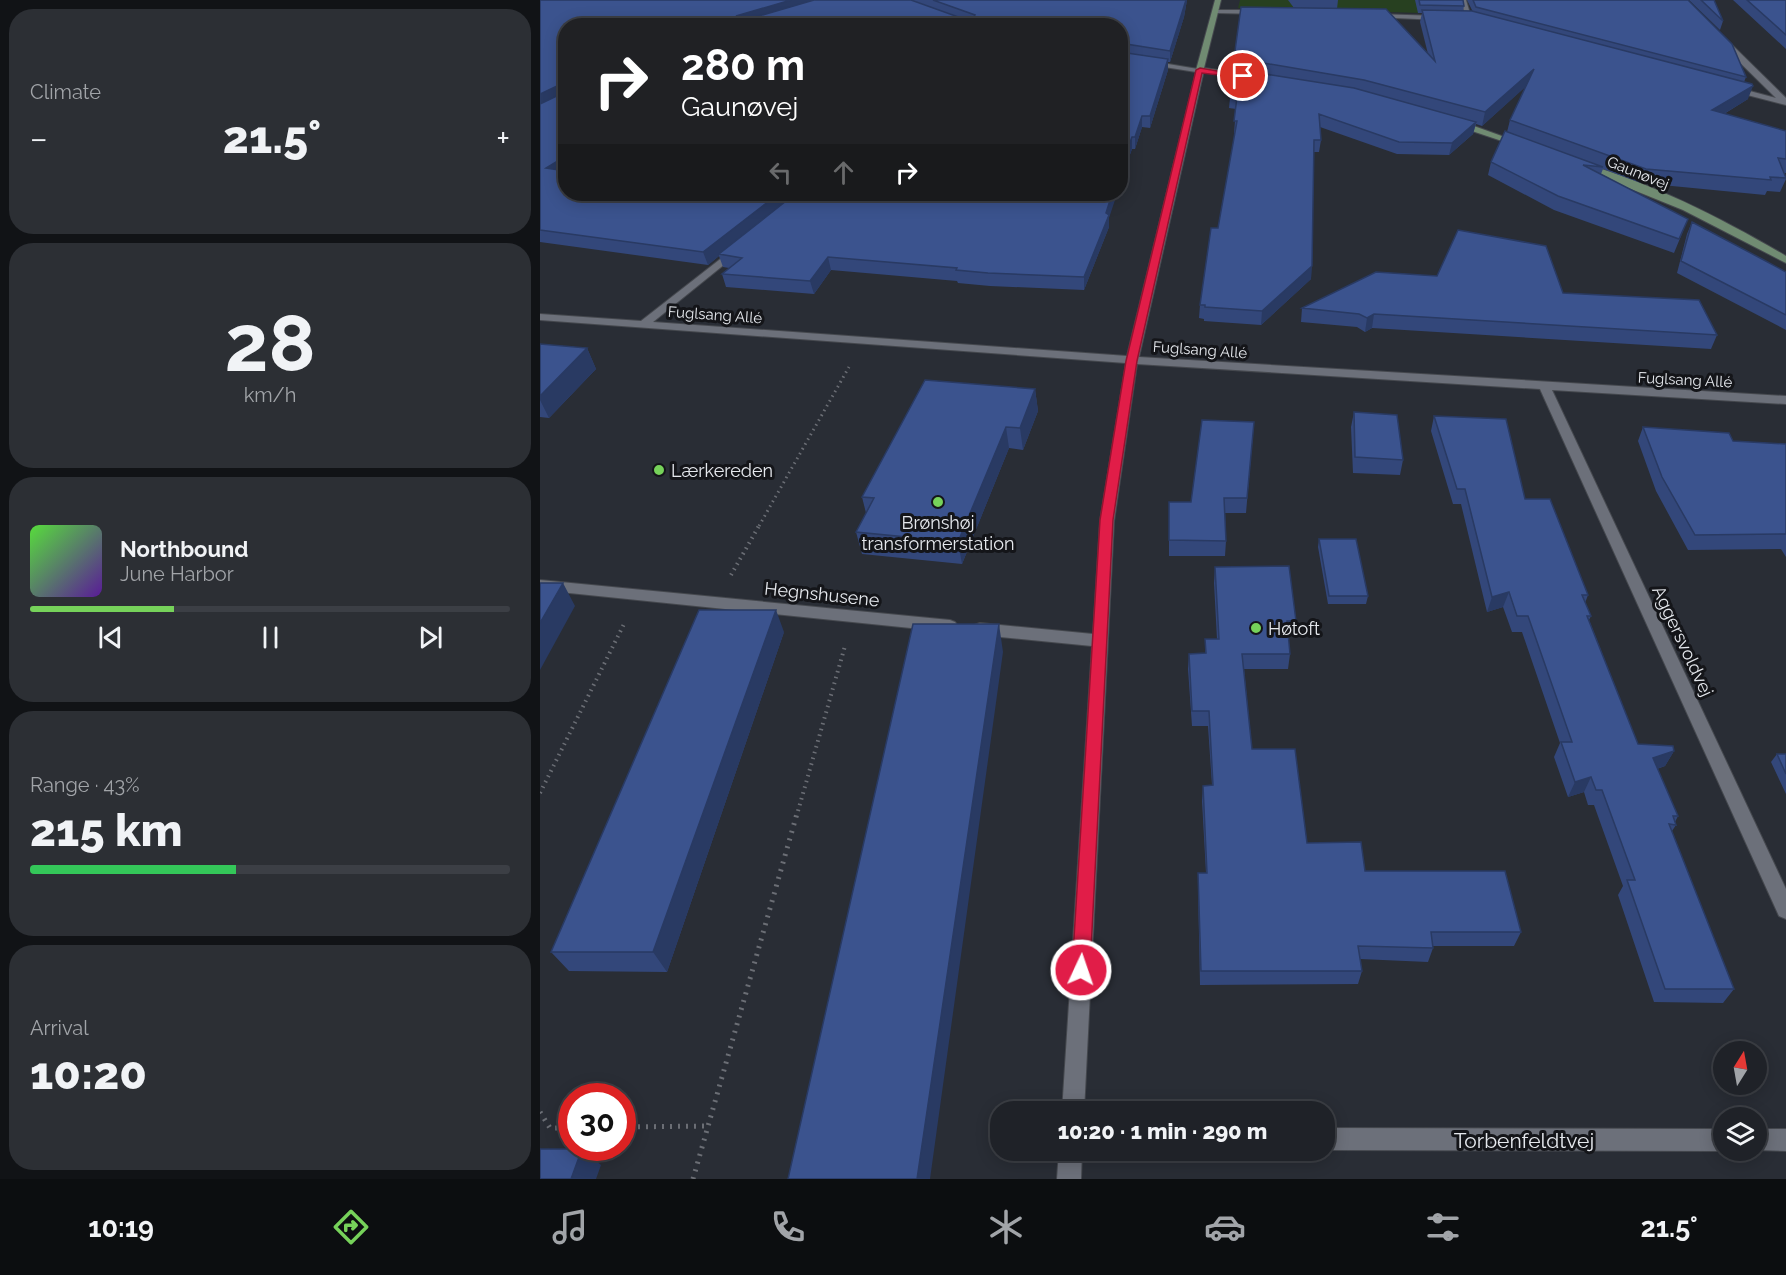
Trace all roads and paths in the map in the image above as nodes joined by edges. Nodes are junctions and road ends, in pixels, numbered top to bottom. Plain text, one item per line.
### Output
1 (1218, 0) edge
2 (1463, 0) edge
3 (1216, 11) junction
4 (1270, 13) edge
5 (1364, 16) edge
6 (1446, 18) edge
7 (1458, 19) edge
8 (1470, 19) junction
9 (1481, 22) edge
10 (1713, 31) edge
11 (1128, 59) edge
12 (1200, 70) junction
13 (1258, 78) edge
14 (1720, 85) edge
15 (1786, 103) edge
16 (1446, 119) edge
17 (1535, 149) edge
18 (1577, 164) edge
19 (742, 244) edge
20 (1786, 260) edge
21 (540, 317) edge
22 (644, 324) junction
23 (864, 341) junction
24 (1132, 361) junction
25 (1545, 387) junction
26 (1786, 400) edge
27 (540, 585) edge
28 (639, 595) junction
29 (715, 603) junction
30 (854, 616) junction
31 (1100, 641) junction
32 (540, 793) edge
33 (1786, 910) edge
34 (1074, 1101) edge
35 (540, 1112) edge
36 (708, 1126) junction
37 (636, 1127) edge
38 (558, 1128) edge
39 (1335, 1139) edge
40 (1713, 1140) edge
41 (1767, 1140) edge
42 (1786, 1140) edge
43 (1070, 1161) edge
44 (693, 1179) edge
45 (1069, 1179) edge

1 - 3 street
2 - 8 street
3 - 4 street
3 - 12 street
5 - 6 street
7 - 8 street
8 - 9 street
10 - 15 street
11 - 12 street
12 - 13 street
12 - 24 street
14 - 15 street
16 - 17 street
18 - 20 street, Gaunøvej
19 - 22 street
21 - 22 street, Fuglsang Allé
22 - 23 street, Fuglsang Allé
23 - 24 street, Fuglsang Allé
23 - 29 path
24 - 25 street, Fuglsang Allé
24 - 31 street
25 - 26 street, Fuglsang Allé
25 - 33 street, Aggersvoldvej
27 - 28 street, Hegnshusene
28 - 29 street, Hegnshusene
28 - 32 path
29 - 30 street, Hegnshusene
30 - 31 street, Hegnshusene
30 - 36 path
31 - 34 street
35 - 38 path
36 - 37 path
36 - 44 path
39 - 40 street, Torbenfeldtvej
41 - 42 street
43 - 45 street

